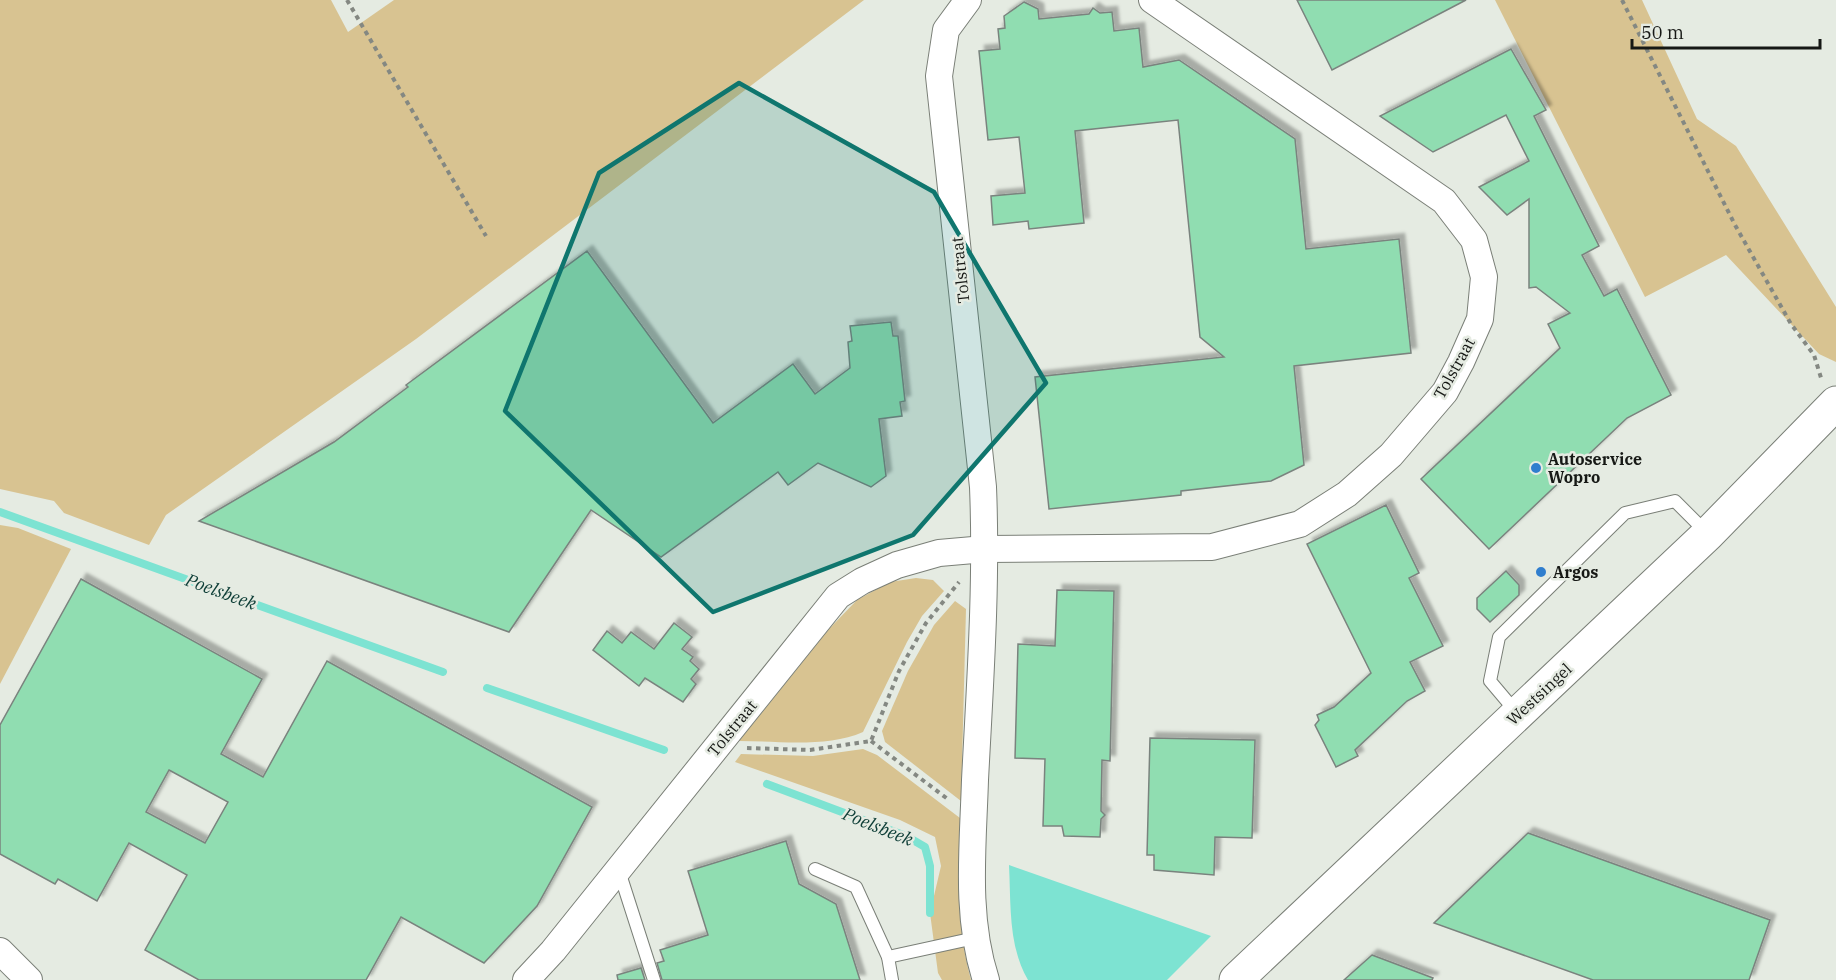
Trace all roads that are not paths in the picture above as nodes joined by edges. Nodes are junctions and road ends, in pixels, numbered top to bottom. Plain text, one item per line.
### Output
1 (968, 0) edge
2 (1152, 0) edge
3 (1830, 395) edge
4 (1708, 534) junction
5 (985, 549) junction
6 (1518, 714) junction
7 (619, 869) junction
8 (814, 869) dead end
9 (975, 938) junction
10 (0, 951) edge
11 (888, 957) junction
12 (28, 980) edge
13 (526, 980) edge
14 (654, 980) edge
15 (892, 980) edge
16 (986, 980) edge
17 (1236, 980) edge

1 - 5 street, Tolstraat
2 - 5 street, Tolstraat
3 - 4 main road, Westsingel
4 - 6 main road, Westsingel
4 - 6 lane
5 - 7 street, Tolstraat
5 - 9 street, Tolstraat
6 - 17 main road, Westsingel
7 - 13 street, Tolstraat
7 - 14 lane
8 - 11 lane
9 - 11 lane
9 - 16 street, Tolstraat
10 - 12 street
11 - 15 lane

